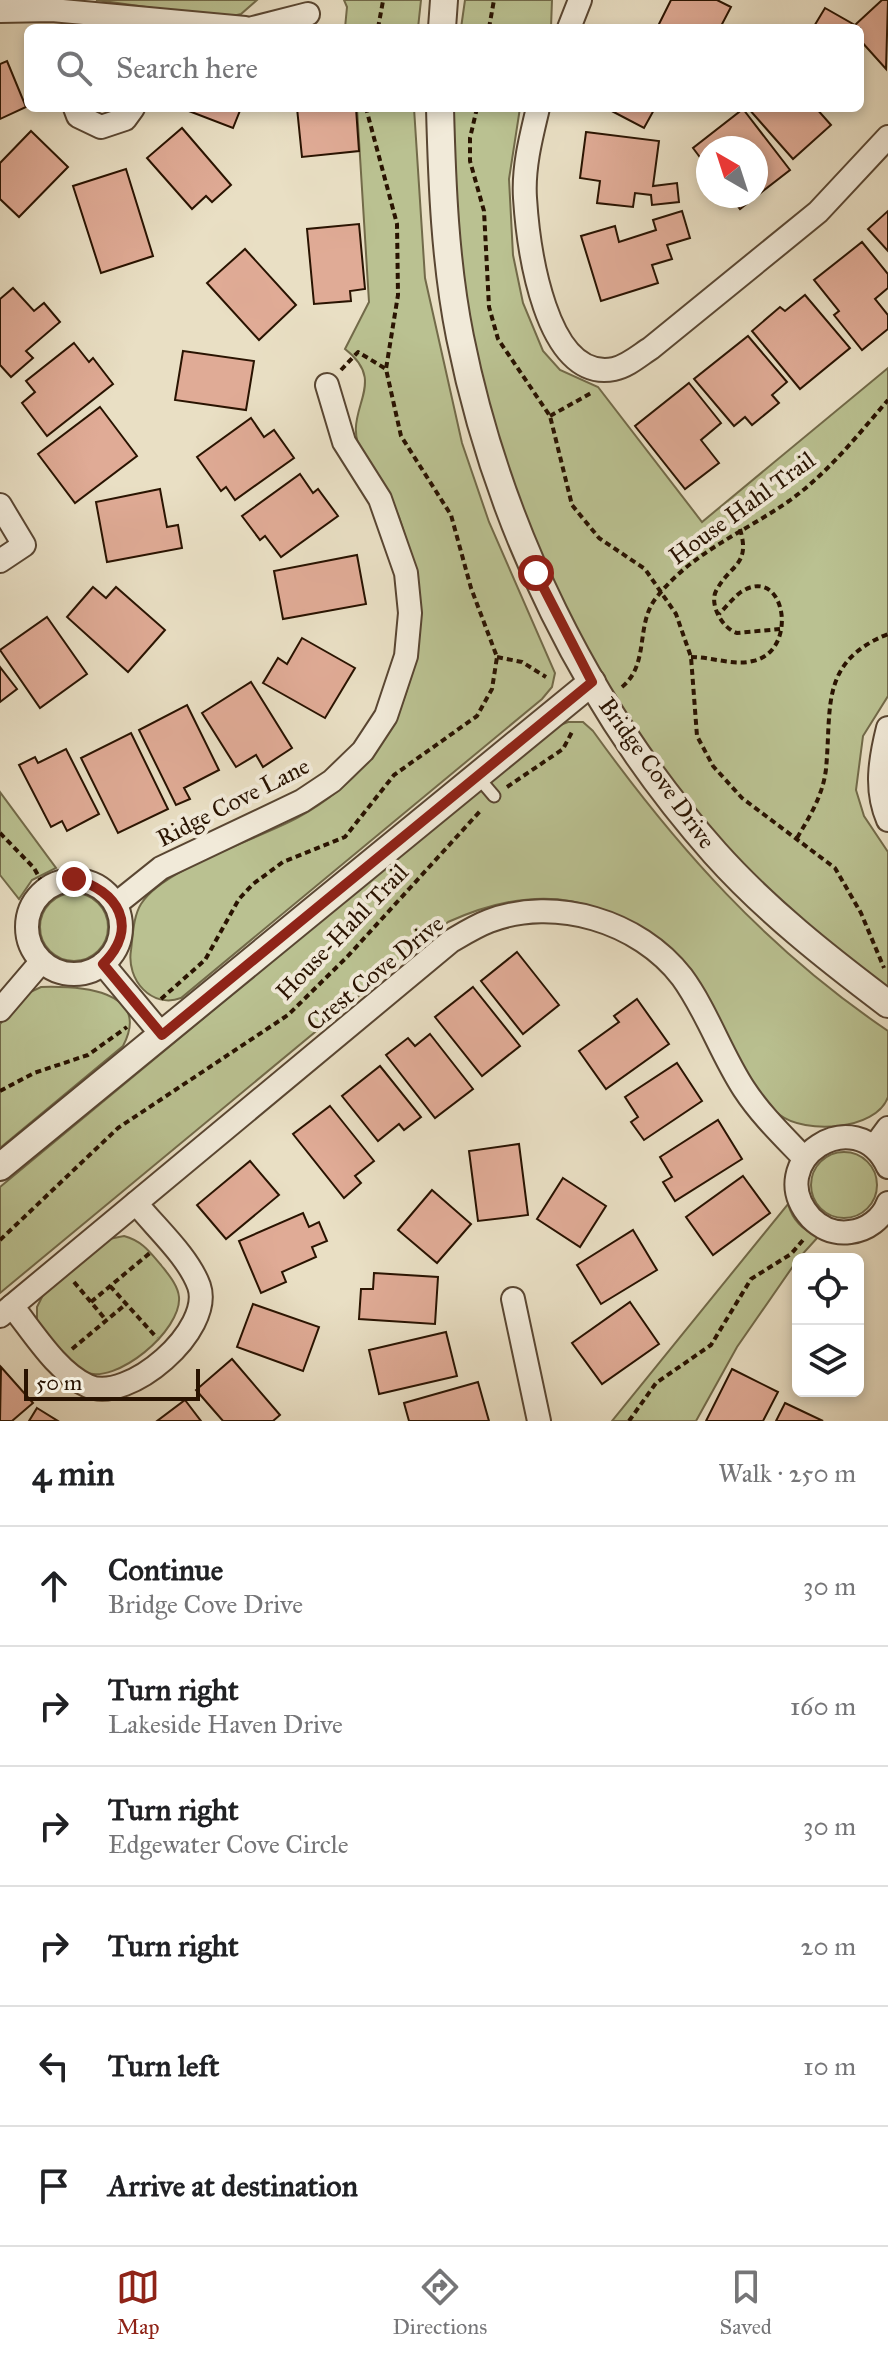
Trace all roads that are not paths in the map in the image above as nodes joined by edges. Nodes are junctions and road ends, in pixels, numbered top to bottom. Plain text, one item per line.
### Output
1 (444, 0) edge
2 (580, 0) edge
3 (0, 11) edge
4 (308, 14) dead end
5 (81, 20) edge
6 (148, 24) edge
7 (269, 24) edge
8 (442, 24) edge
9 (571, 24) edge
10 (76, 112) edge
11 (130, 112) edge
12 (440, 112) edge
13 (537, 112) edge
14 (888, 137) edge
15 (327, 385) road end
16 (0, 505) edge
17 (0, 561) edge
18 (602, 688) junction
19 (888, 728) edge
20 (888, 820) edge
21 (116, 904) junction
22 (41, 962) junction
23 (103, 964) junction
24 (888, 1004) edge
25 (0, 1010) edge
26 (162, 1035) junction
27 (888, 1128) edge
28 (874, 1147) junction
29 (804, 1158) junction
30 (0, 1167) edge
31 (888, 1167) edge
32 (136, 1203) junction
33 (887, 1208) edge
34 (513, 1299) dead end
35 (6, 1311) edge
36 (539, 1421) edge

1 - 8 street
2 - 9 street
3 - 5 street
4 - 7 street
5 - 6 street
10 - 11 street
12 - 18 street, Bridge Cove Drive
13 - 14 street
15 - 21 street, Ridge Cove Lane
16 - 17 street
18 - 24 street, Bridge Cove Drive
18 - 26 street
19 - 20 street
21 - 22 street
21 - 23 street
22 - 23 street
22 - 25 street
23 - 26 street
26 - 30 street
27 - 28 street
28 - 29 street
28 - 31 street
29 - 32 street, Crest Cove Drive
29 - 33 street
32 - 35 street, Crest Cove Drive
32 - 35 street
34 - 36 street

